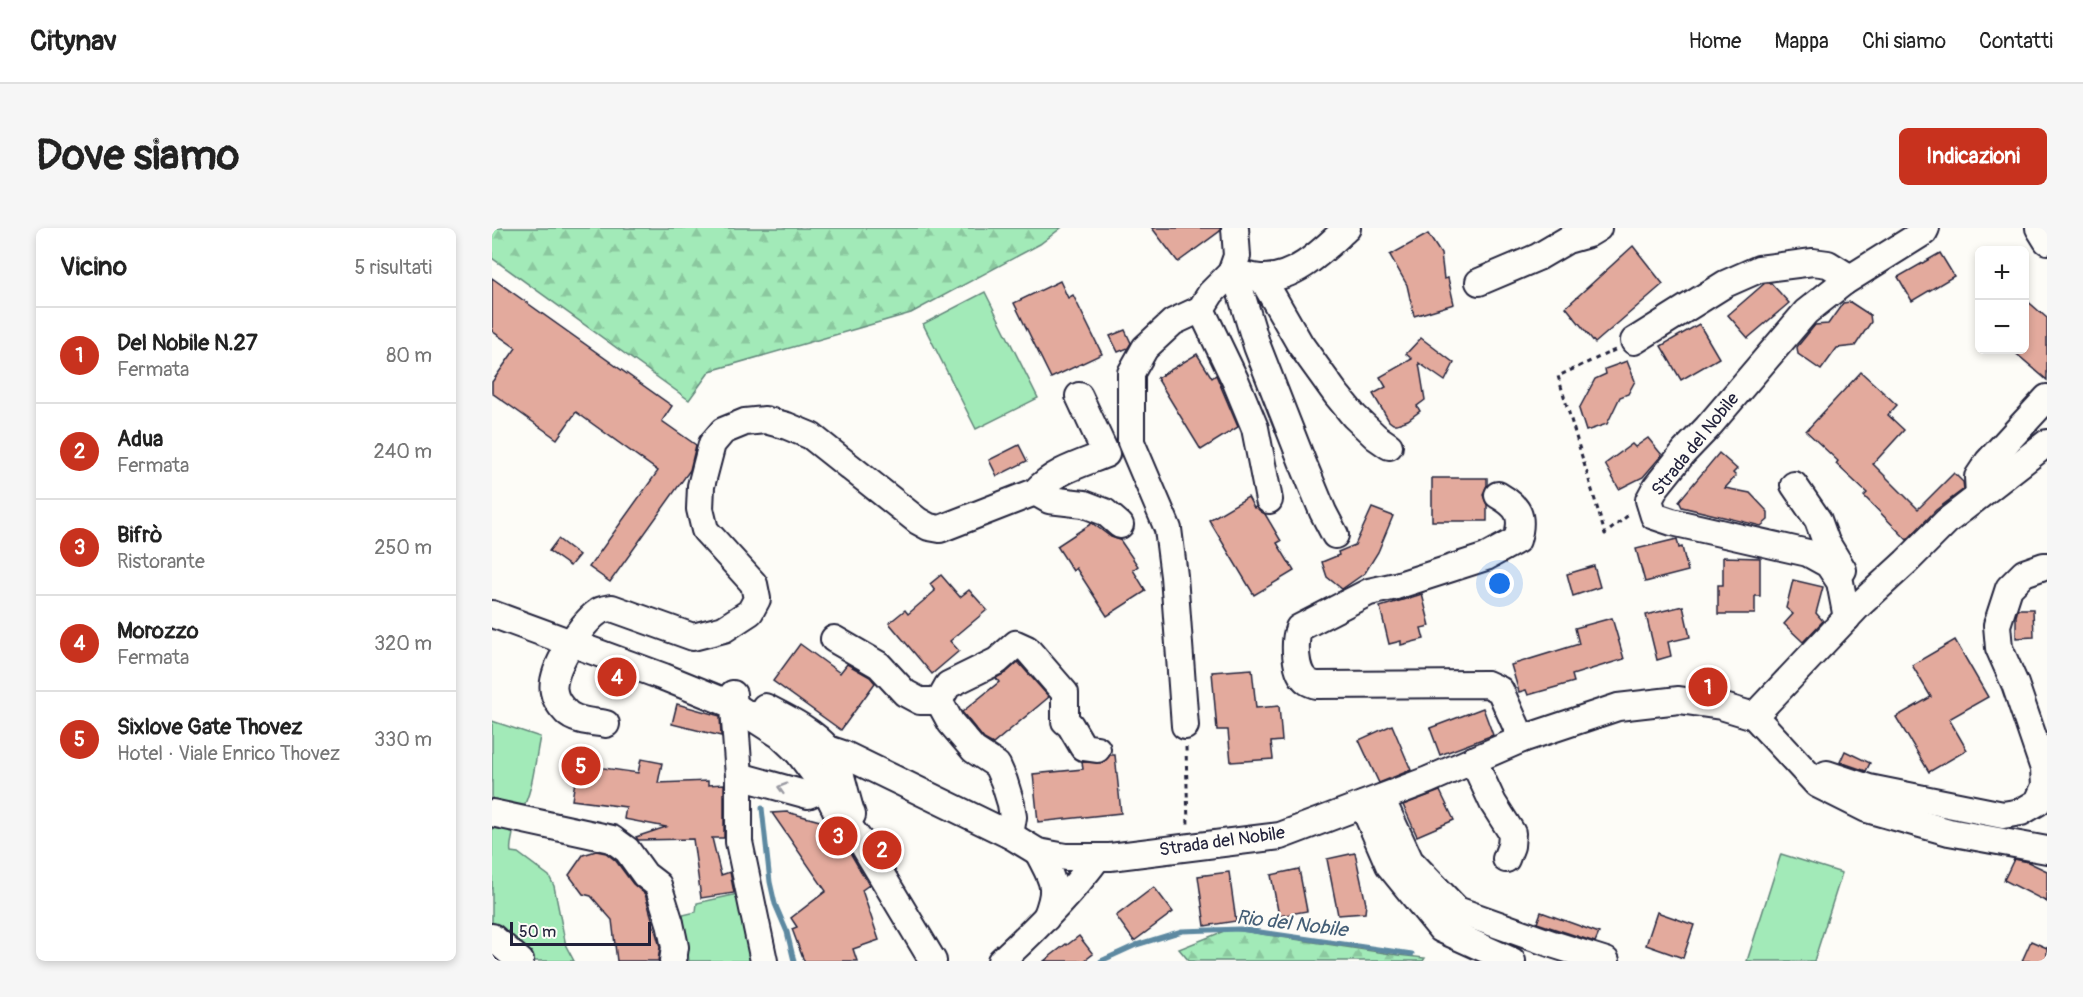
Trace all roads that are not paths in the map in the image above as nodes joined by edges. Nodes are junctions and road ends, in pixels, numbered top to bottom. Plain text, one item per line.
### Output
1 (1235, 228) edge
2 (1347, 228) edge
3 (1598, 228) edge
4 (1926, 228) edge
5 (2039, 228) edge
6 (2047, 241) edge
7 (1231, 273) junction
8 (1262, 278) junction
9 (1479, 282) dead end
10 (1844, 282) junction
11 (1202, 309) junction
12 (1634, 341) road end
13 (1079, 396) dead end
14 (2047, 398) edge
15 (1131, 442) junction
16 (2047, 443) edge
17 (1389, 446) dead end
18 (1106, 454) junction
19 (1794, 485) dead end
20 (1035, 492) junction
21 (1498, 495) dead end
22 (1980, 495) junction
23 (1269, 500) dead end
24 (1120, 525) dead end
25 (1335, 535) dead end
26 (2047, 566) edge
27 (492, 598) edge
28 (1852, 613) junction
29 (492, 614) edge
30 (576, 636) junction
31 (834, 639) dead end
32 (733, 698) junction
33 (939, 701) junction
34 (1754, 716) junction
35 (606, 724) dead end
36 (1185, 726) road end
37 (1522, 739) junction
38 (828, 749) junction
39 (1097, 749) dead end
40 (798, 752) junction
41 (1794, 759) junction
42 (1473, 760) junction
43 (739, 776) junction
44 (825, 788) junction
45 (1372, 801) junction
46 (492, 813) edge
47 (1010, 834) junction
48 (864, 846) junction
49 (2047, 850) edge
50 (1038, 852) junction
51 (1098, 857) junction
52 (1506, 859) dead end
53 (1044, 921) junction
54 (492, 937) edge
55 (520, 961) edge
56 (673, 961) edge
57 (764, 961) edge
58 (933, 961) edge
59 (1001, 961) edge
60 (1512, 961) edge
61 (1606, 961) edge

1 - 7 street
2 - 8 street
3 - 9 street
4 - 10 street, Strada del Nobile
5 - 6 street
7 - 8 street
7 - 11 street
7 - 25 street
8 - 17 street
10 - 12 street
10 - 28 street, Strada del Nobile
11 - 15 street
11 - 23 street
13 - 18 street
14 - 22 street
15 - 18 street
15 - 36 street
16 - 22 street
18 - 20 street
19 - 28 street
20 - 24 street
20 - 30 street
21 - 37 street
22 - 28 street
26 - 41 street
27 - 30 street
28 - 34 street
29 - 30 street
30 - 32 street
30 - 35 street
31 - 33 street
32 - 38 street
32 - 40 street
32 - 43 street
33 - 39 street
33 - 47 street
34 - 37 street, Strada del Nobile
34 - 41 street, Strada del Nobile
37 - 42 street, Strada del Nobile
38 - 40 street, Strada del Nobile
38 - 47 street, Strada del Nobile
38 - 48 street
40 - 44 street
41 - 49 street, Strada del Nobile
42 - 45 street, Strada del Nobile
42 - 52 street
44 -> 43 street
43 - 57 street
44 - 48 street
45 - 51 street, Strada del Nobile
45 - 60 street
45 - 61 street
46 - 56 street
47 - 50 street, Strada del Nobile
48 - 58 street
50 - 51 street, Strada del Nobile
50 - 53 street
51 - 53 street
53 - 59 street
54 - 55 street

